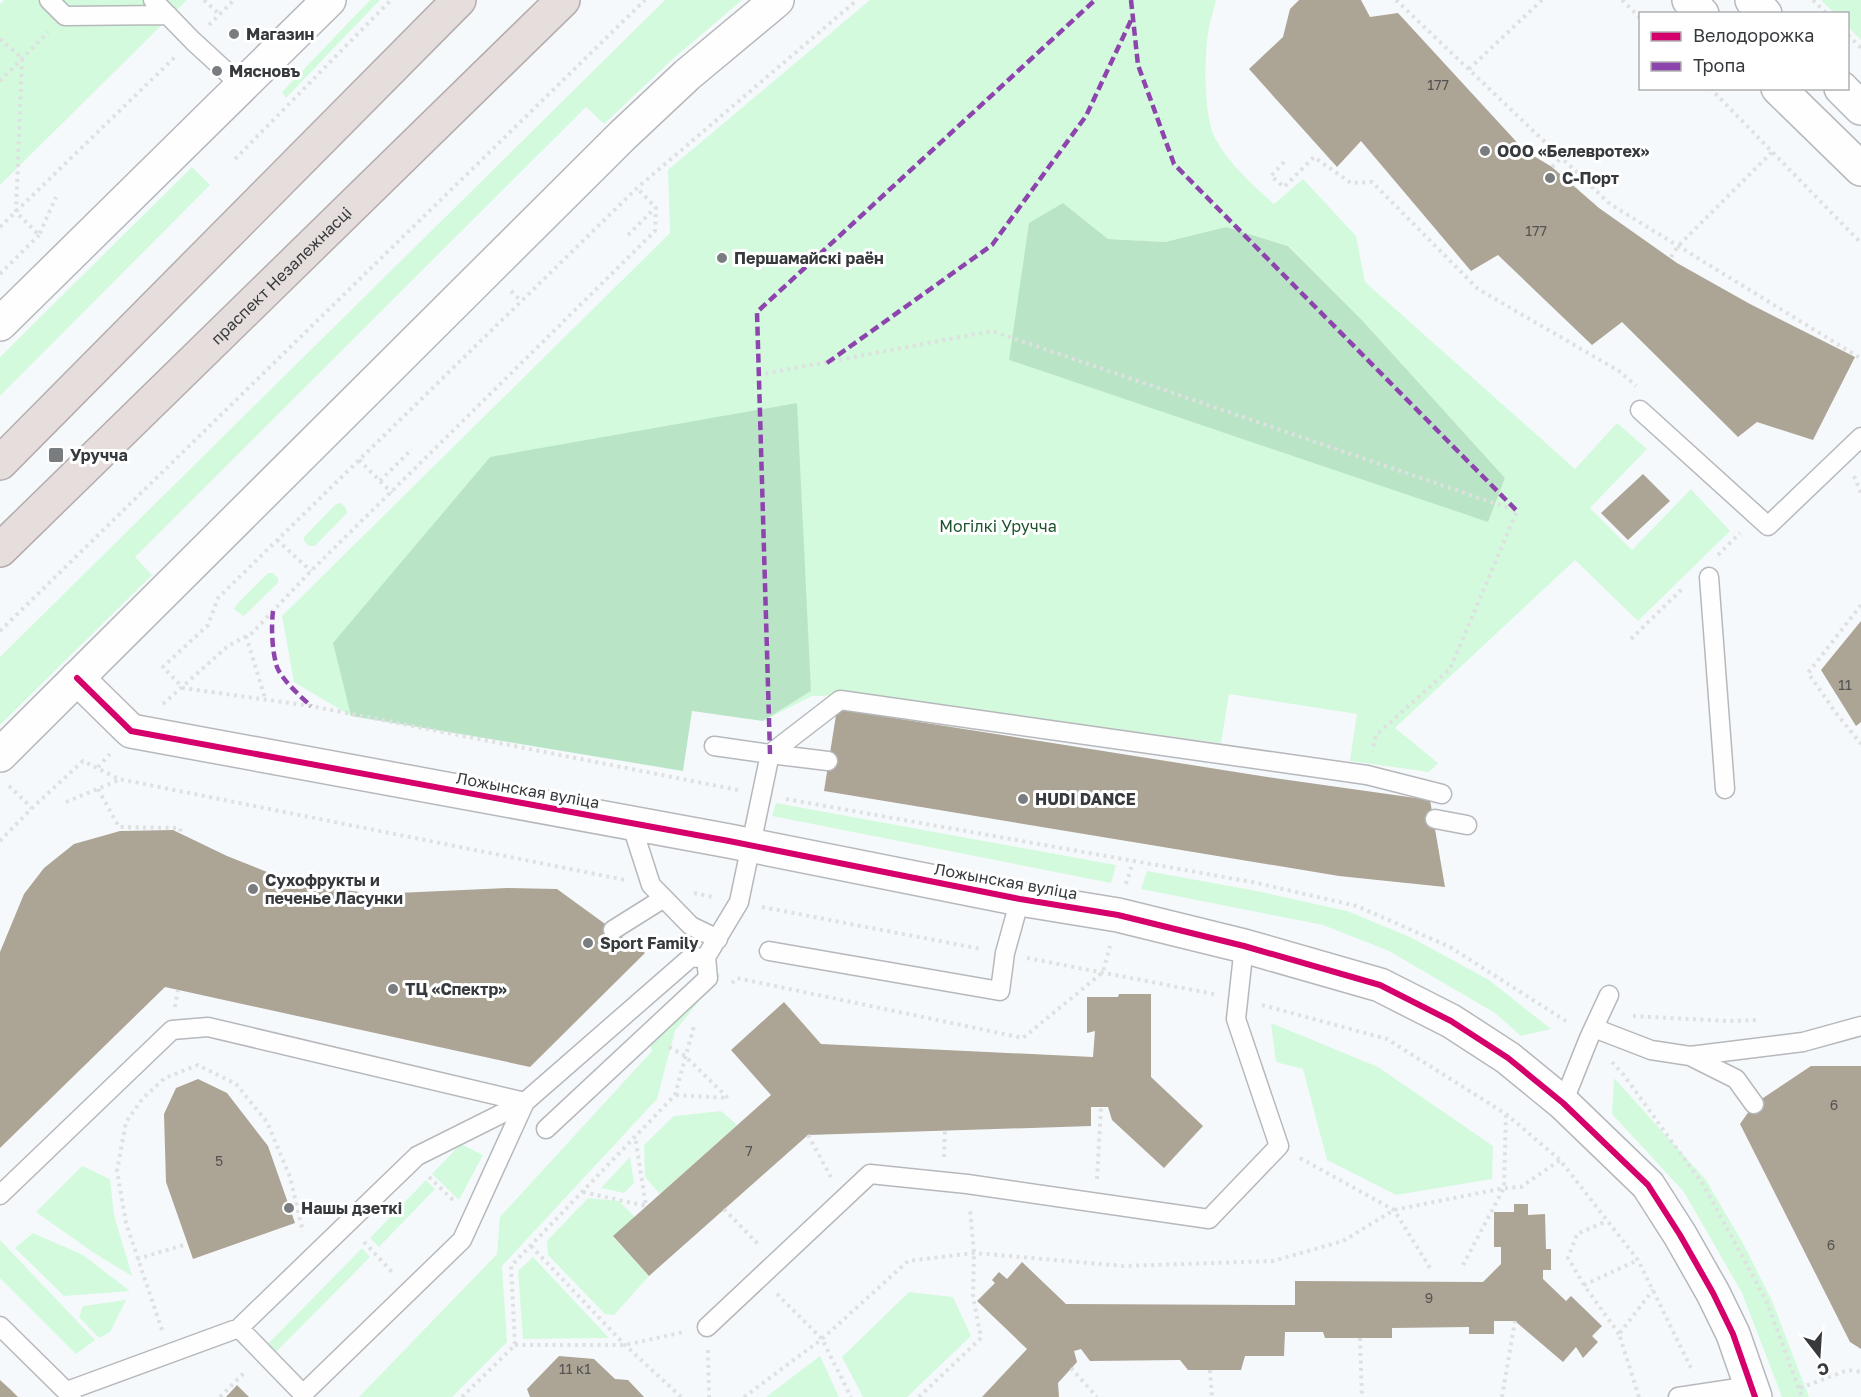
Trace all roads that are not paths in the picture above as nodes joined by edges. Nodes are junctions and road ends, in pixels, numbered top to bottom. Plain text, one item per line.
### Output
1 (49, 0) edge
2 (153, 0) edge
3 (329, 0) edge
4 (459, 0) edge
5 (563, 0) edge
6 (777, 0) edge
7 (1689, 0) edge
8 (1752, 0) edge
9 (1700, 12) edge
10 (1764, 12) edge
11 (168, 15) junction
12 (242, 86) junction
13 (1780, 90) edge
14 (1843, 90) edge
15 (1861, 108) edge
16 (1861, 169) edge
17 (0, 324) edge
18 (1640, 410) dead end
19 (1861, 437) edge
20 (0, 463) edge
21 (0, 550) edge
22 (1709, 577) dead end
23 (77, 678) junction
24 (714, 746) dead end
25 (770, 754) junction
26 (0, 755) edge
27 (828, 760) dead end
28 (1725, 789) dead end
29 (1442, 794) dead end
30 (1435, 819) dead end
31 (631, 823) junction
32 (1467, 825) dead end
33 (751, 846) junction
34 (664, 898) junction
35 (1020, 899) junction
36 (613, 930) dead end
37 (718, 939) junction
38 (1244, 946) junction
39 (769, 951) dead end
40 (698, 958) junction
41 (1610, 994) dead end
42 (1861, 1026) edge
43 (1593, 1028) junction
44 (1690, 1056) junction
45 (525, 1102) junction
46 (1563, 1103) junction
47 (1754, 1104) dead end
48 (546, 1129) dead end
49 (0, 1195) edge
50 (0, 1326) edge
51 (707, 1327) road end
52 (239, 1328) junction
53 (1753, 1391) edge
54 (69, 1394) edge
55 (1678, 1397) edge

1 - 11 lane
2 - 11 lane
3 - 12 street
4 - 20 highway
5 - 21 highway, праспект Незалежнасці
6 - 23 street
7 - 9 street
8 - 10 street
11 - 12 lane
12 - 17 street
13 - 16 street
14 - 15 street
18 - 19 lane
22 - 28 lane
23 - 26 street
23 - 31 street, Ложынская вуліца
24 - 25 lane
25 - 27 lane
25 - 29 lane
25 - 33 lane
30 - 32 lane
31 - 33 street, Ложынская вуліца
31 - 34 lane
33 - 35 street, Ложынская вуліца
33 - 37 lane
34 - 36 lane
34 - 37 lane
35 - 38 street, Ложынская вуліца
35 - 39 lane
37 - 40 lane
38 - 46 street, Ложынская вуліца
38 - 51 lane
40 - 45 lane
40 - 48 lane
41 - 43 lane
42 - 44 lane
43 - 44 lane
43 - 46 lane
44 - 47 lane
45 - 49 lane
45 - 52 lane
45 - 52 lane
46 - 53 street, Ложынская вуліца
50 - 54 lane
52 - 54 lane
53 - 55 lane

